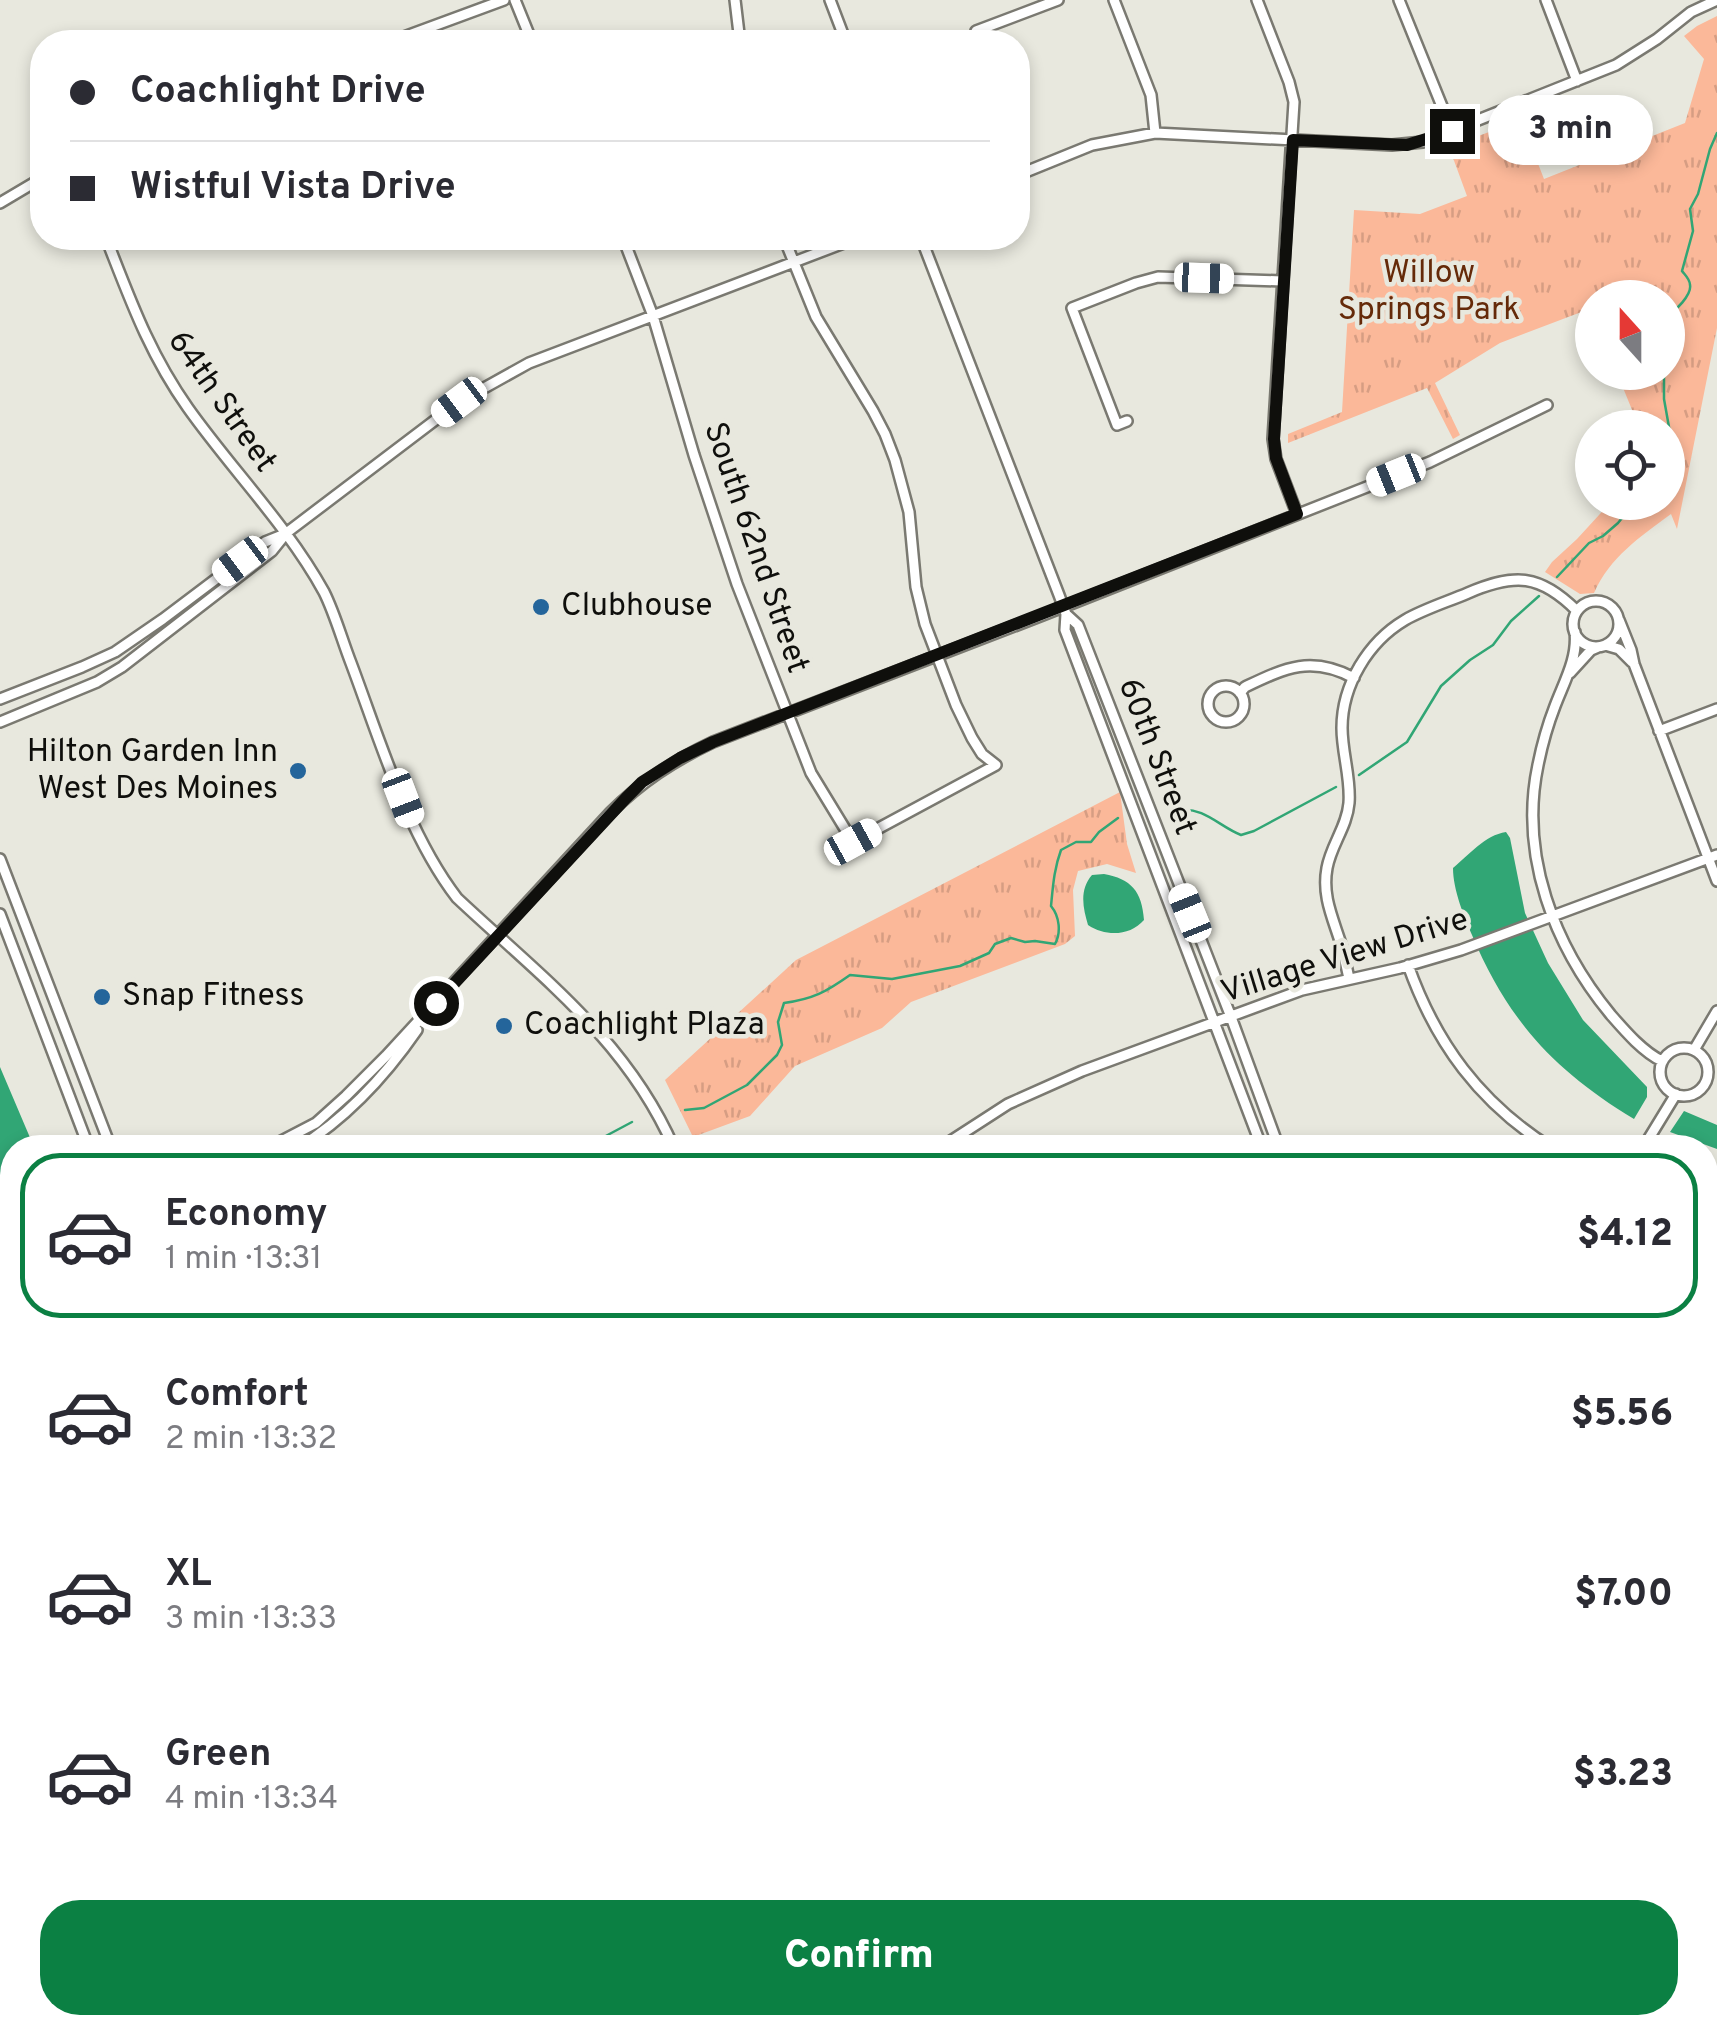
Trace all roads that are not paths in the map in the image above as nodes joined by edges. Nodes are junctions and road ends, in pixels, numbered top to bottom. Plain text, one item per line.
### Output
1 (504, 0) edge
2 (516, 0) edge
3 (735, 0) edge
4 (830, 0) edge
5 (1058, 0) edge
6 (1114, 0) edge
7 (1256, 0) edge
8 (1399, 0) edge
9 (1546, 0) edge
10 (1687, 0) edge
11 (1717, 0) edge
12 (1692, 12) junction
13 (423, 30) edge
14 (527, 30) edge
15 (739, 30) edge
16 (841, 30) edge
17 (979, 30) edge
18 (1577, 81) junction
19 (1452, 131) junction
20 (1155, 133) junction
21 (1293, 140) junction
22 (1030, 170) edge
23 (30, 185) edge
24 (0, 203) edge
25 (111, 250) edge
26 (628, 250) edge
27 (788, 250) edge
28 (824, 250) edge
29 (926, 250) edge
30 (793, 262) junction
31 (1282, 281) junction
32 (653, 316) junction
33 (1547, 404) dead end
34 (1127, 420) dead end
35 (1297, 514) junction
36 (285, 534) junction
37 (1065, 610) junction
38 (1577, 611) junction
39 (1620, 620) junction
40 (1575, 632) junction
41 (1602, 646) junction
42 (937, 656) junction
43 (1634, 664) junction
44 (1568, 676) junction
45 (1354, 678) junction
46 (1240, 693) junction
47 (0, 698) edge
48 (1717, 709) edge
49 (787, 714) junction
50 (0, 722) edge
51 (1659, 731) junction
52 (1713, 856) edge
53 (0, 858) edge
54 (1717, 881) edge
55 (0, 914) edge
56 (1552, 917) junction
57 (498, 936) junction
58 (1408, 965) junction
59 (1349, 978) junction
60 (436, 1003) junction
61 (1717, 1011) edge
62 (1231, 1017) junction
63 (1216, 1022) junction
64 (1694, 1050) junction
65 (1662, 1061) junction
66 (1712, 1078) edge
67 (1676, 1094) junction
68 (84, 1135) edge
69 (106, 1135) edge
70 (293, 1135) edge
71 (318, 1135) edge
72 (667, 1135) edge
73 (960, 1135) edge
74 (1257, 1135) edge
75 (1274, 1135) edge
76 (1534, 1135) edge
77 (1651, 1135) edge

1 - 13 street
2 - 14 street
3 - 15 street
4 - 16 street
5 - 17 street
6 - 20 street
7 - 21 street
8 - 19 street
9 - 18 street
10 - 12 street
11 - 12 street
12 - 18 street
18 - 19 street
19 - 21 street
20 - 21 street
20 - 22 street
21 - 31 street
23 - 24 street
25 - 36 street, 64th Street
26 - 32 street, South 62nd Street
27 - 30 street
28 - 30 street
29 - 37 street, 60th Street
30 - 32 street
30 - 42 street
31 - 34 street
31 - 35 street
32 - 36 street
32 - 49 street, South 62nd Street
33 - 35 street
35 - 37 street
36 - 47 street
36 - 50 street
36 - 57 street, 64th Street
37 - 42 street
37 - 62 street, 60th Street
37 - 63 street, 60th Street
38 - 39 street
38 - 40 street
38 - 45 street
39 - 41 street
39 - 43 street
40 - 41 street
40 - 44 street
41 - 43 street
41 - 44 street
42 - 49 street
42 - 49 street, South 62nd Street
43 - 51 street
44 - 56 street
45 - 46 street
45 - 59 street
46 - 46 street
48 - 51 street
49 - 57 street
51 - 52 street
52 - 54 street
52 - 56 street, Village View Drive
53 - 69 street
55 - 68 street
56 - 58 street, Village View Drive
56 - 65 street
57 - 60 street
57 - 72 street, 64th Street
58 - 59 street, Village View Drive
58 - 76 street
59 - 62 street, Village View Drive
60 - 70 street
60 - 71 street
61 - 64 street
62 - 63 street, Village View Drive
62 - 75 street, 60th Street
63 - 73 street, Village View Drive
63 - 74 street, 60th Street
64 - 65 street
64 - 66 street
65 - 67 street
66 - 67 street
67 - 77 street

